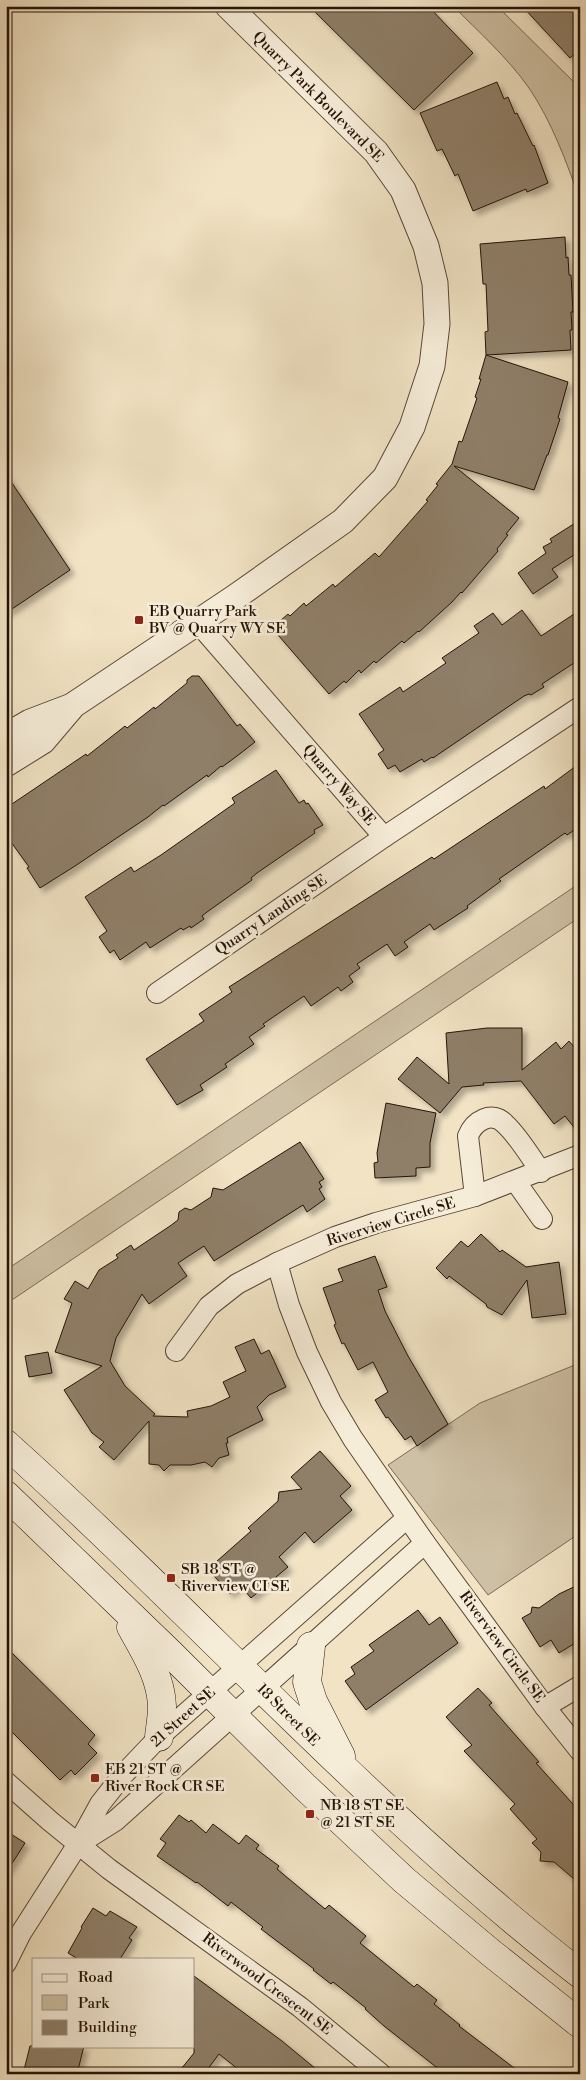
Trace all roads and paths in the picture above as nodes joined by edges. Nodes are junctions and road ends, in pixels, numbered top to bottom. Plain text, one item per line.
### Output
1 (228, 6) edge
2 (198, 622) junction
3 (72, 706) junction
4 (580, 707) edge
5 (6, 736) edge
6 (6, 764) edge
7 (384, 838) junction
8 (157, 993) dead end
9 (580, 1155) edge
10 (541, 1172) junction
11 (516, 1182) junction
12 (476, 1196) junction
13 (542, 1219) dead end
14 (277, 1263) junction
15 (176, 1351) dead end
16 (6, 1444) edge
17 (6, 1495) edge
18 (407, 1518) junction
19 (425, 1543) junction
20 (117, 1602) junction
21 (311, 1646) junction
22 (239, 1666) junction
23 (580, 1686) edge
24 (262, 1689) junction
25 (210, 1693) junction
26 (545, 1707) junction
27 (233, 1716) junction
28 (160, 1737) junction
29 (580, 1750) edge
30 (354, 1779) junction
31 (6, 1782) edge
32 (78, 1844) junction
33 (6, 1963) edge
34 (580, 1974) edge
35 (580, 2024) edge
36 (381, 2074) edge

1 - 2 street, Quarry Park Boulevard SE
2 - 3 street, Quarry Park Boulevard SE
2 - 7 street, Quarry Way SE
3 - 5 street, Quarry Park Boulevard SE
3 - 6 street, Quarry Park Boulevard SE
4 - 7 street, Quarry Way SE
7 - 8 street, Quarry Landing SE
9 - 10 street, Riverview Circle SE
10 - 11 street, Riverview Circle SE
10 - 12 street
11 - 12 street, Riverview Circle SE
11 - 13 street
12 - 14 street, Riverview Circle SE
14 - 15 street
14 - 18 street, Riverview Circle SE
16 - 22 main road, 18 Street SE
17 - 20 main road
18 - 19 street, Riverview Circle SE
18 - 22 street
19 - 21 street
19 - 26 street, Riverview Circle SE
20 - 25 main road
20 - 28 main road
21 - 24 street
21 - 30 main road
22 - 24 main road, 18 Street SE
22 - 25 street, 21 Street SE
23 - 26 street
24 - 27 street, 21 Street SE
24 - 30 main road, 18 Street SE
25 - 27 main road
25 - 28 street, 21 Street SE
26 - 29 street, Riverview Circle SE
27 - 32 street, 21 Street SE
27 - 35 main road
28 - 32 street, 21 Street SE
30 - 34 main road, 18 Street SE
31 - 32 street, Riverwood Crescent SE
32 - 33 street, 21 Street SE
32 - 36 street, Riverwood Crescent SE

